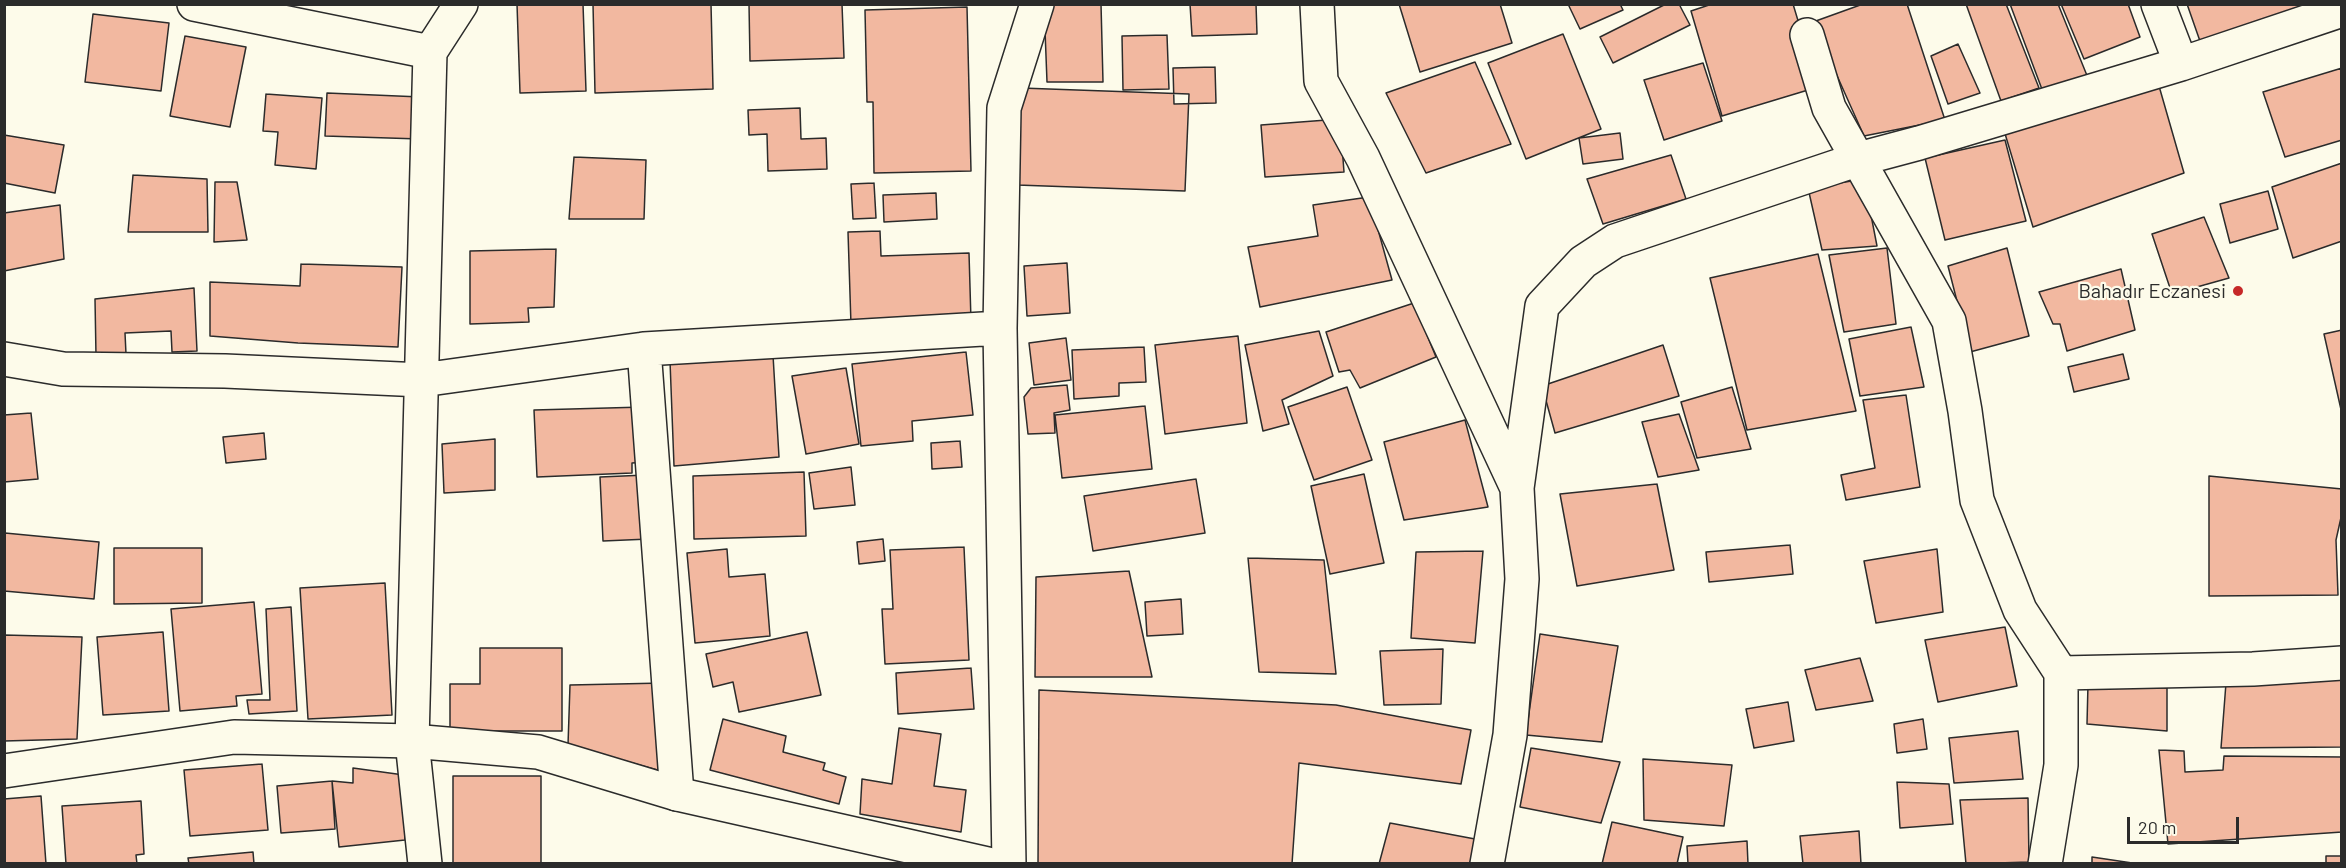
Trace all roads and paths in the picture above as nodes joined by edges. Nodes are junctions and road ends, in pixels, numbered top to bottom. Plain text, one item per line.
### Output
1 (194, 4) edge
2 (461, 4) edge
3 (1037, 4) edge
4 (1317, 4) edge
5 (2158, 4) edge
6 (2342, 10) edge
7 (1807, 35) dead end
8 (430, 52) junction
9 (2181, 64) junction
10 (1859, 159) junction
11 (1000, 328) junction
12 (644, 349) junction
13 (4, 359) edge
14 (423, 380) junction
15 (1517, 488) junction
16 (2342, 663) edge
17 (2061, 673) junction
18 (412, 741) junction
19 (4, 771) edge
20 (677, 794) junction
21 (426, 864) edge
22 (988, 864) edge
23 (1009, 864) edge
24 (1487, 864) edge
25 (2045, 864) edge

1 - 8 street
2 - 8 street
3 - 11 street
4 - 15 street
5 - 9 street
6 - 9 street
7 - 10 street
8 - 14 street
9 - 10 street
10 - 15 street
10 - 17 street
11 - 12 street
11 - 23 street
12 - 14 street
12 - 20 street
13 - 14 street
14 - 18 street
15 - 24 street
16 - 17 street
17 - 25 street
18 - 19 street
18 - 20 street
18 - 21 street
20 - 22 street

